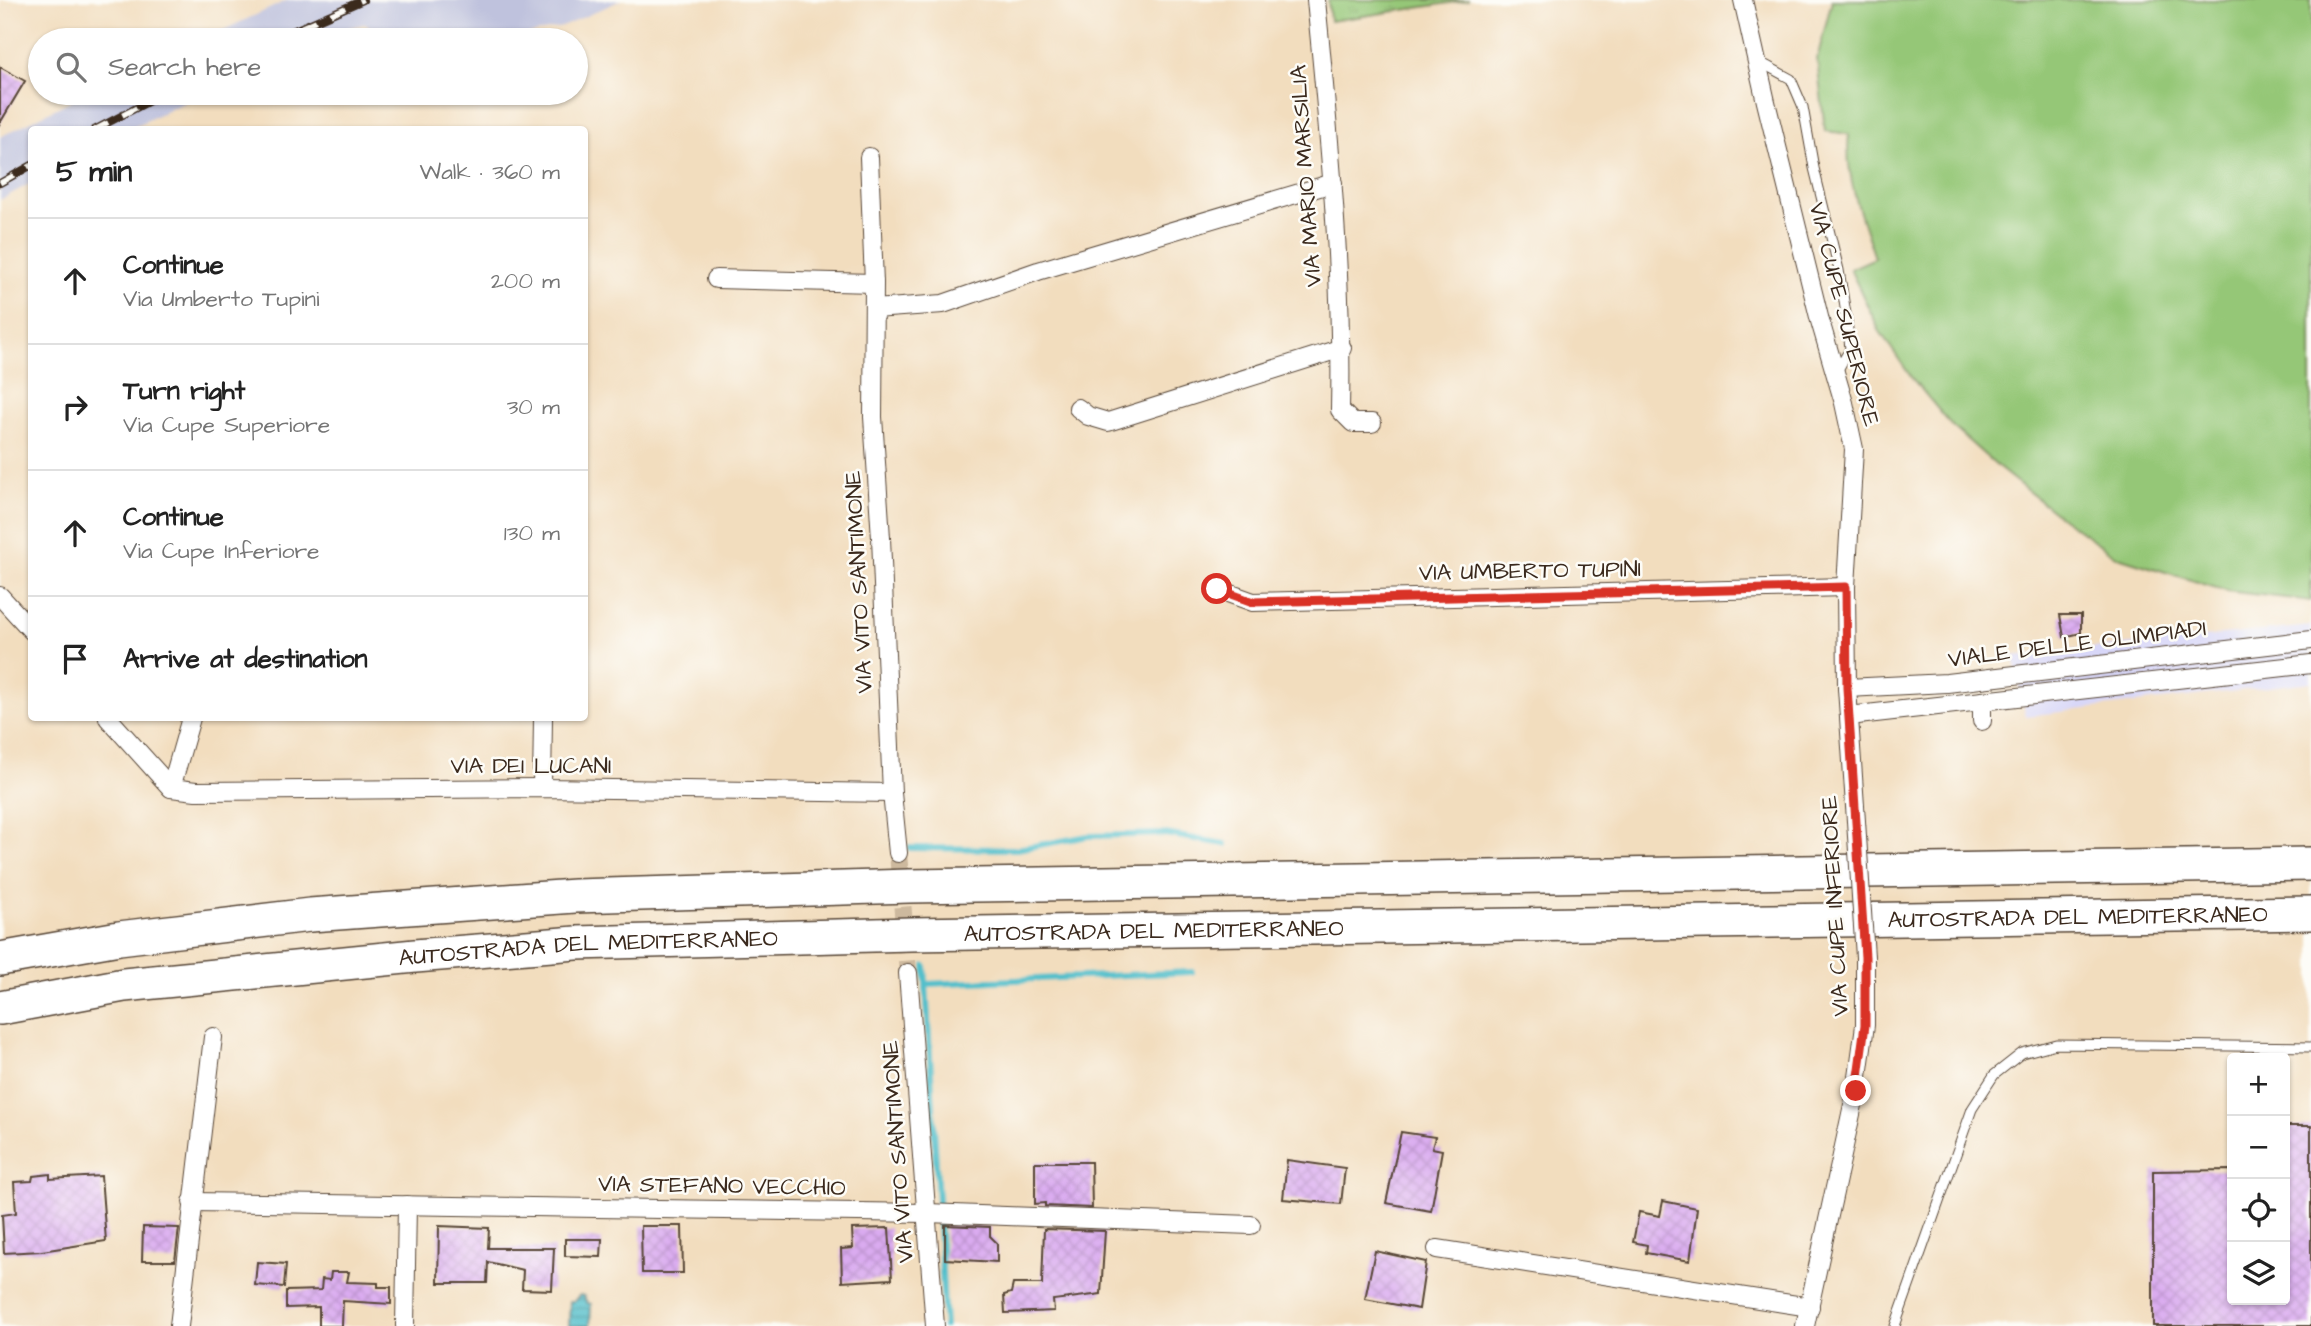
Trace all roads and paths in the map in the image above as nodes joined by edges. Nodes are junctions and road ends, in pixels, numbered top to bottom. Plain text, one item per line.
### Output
1 (1316, 0) edge
2 (1743, 0) edge
3 (1756, 60) junction
4 (869, 157) dead end
5 (1333, 183) junction
6 (716, 279) dead end
7 (874, 283) junction
8 (874, 309) junction
9 (1342, 348) junction
10 (1835, 374) junction
11 (1078, 408) dead end
12 (1372, 423) dead end
13 (1846, 587) junction
14 (1217, 589) dead end
15 (0, 596) edge
16 (28, 627) edge
17 (2311, 640) edge
18 (2311, 664) edge
19 (1847, 688) junction
20 (1982, 701) junction
21 (1849, 716) junction
22 (111, 721) edge
23 (190, 721) edge
24 (542, 721) edge
25 (1982, 721) dead end
26 (171, 788) junction
27 (542, 788) junction
28 (892, 793) junction
29 (898, 853) tunnel mouth
30 (2311, 864) edge
31 (2311, 913) edge
32 (310, 915) junction
33 (0, 936) edge
34 (0, 960) edge
35 (310, 967) junction
36 (908, 974) tunnel mouth
37 (0, 1008) edge
38 (0, 1029) edge
39 (213, 1037) dead end
40 (2311, 1047) edge
41 (192, 1202) junction
42 (407, 1205) junction
43 (927, 1213) junction
44 (1251, 1224) dead end
45 (1437, 1249) dead end
46 (1810, 1307) junction
47 (179, 1326) edge
48 (405, 1326) edge
49 (934, 1326) edge
50 (1805, 1326) edge
51 (1895, 1326) edge

1 - 5 street, VIA MARIO MARSILIA
2 - 3 street, VIA CUPE SUPERIORE
3 - 10 street, VIA CUPE SUPERIORE
3 - 10 lane
4 - 7 street, VIA VITO SANTIMONE
5 - 8 street
5 - 9 street, VIA MARIO MARSILIA
6 - 7 street
7 - 8 street, VIA VITO SANTIMONE
8 - 28 street, VIA VITO SANTIMONE
9 - 11 street
9 - 12 street, VIA MARIO MARSILIA
10 - 13 street, VIA CUPE SUPERIORE
13 - 14 street, VIA UMBERTO TUPINI
13 - 19 street, VIA CUPE SUPERIORE
15 - 16 street
17 - 19 street, VIALE DELLE OLIMPIADI
18 - 20 street, VIALE DELLE OLIMPIADI
19 - 21 street, VIA CUPE INFERIORE
20 - 21 street, VIALE DELLE OLIMPIADI
20 - 25 street
21 - 46 street, VIA CUPE INFERIORE, bridge
22 - 26 street
23 - 26 street
24 - 27 street
26 - 27 street, VIA DEI LUCANI
27 - 28 street, VIA DEI LUCANI
28 - 29 street, VIA VITO SANTIMONE
30 - 32 highway, AUTOSTRADA DEL MEDITERRANEO
31 - 35 highway, AUTOSTRADA DEL MEDITERRANEO
32 - 33 highway
32 - 34 highway, AUTOSTRADA DEL MEDITERRANEO
35 - 37 highway, AUTOSTRADA DEL MEDITERRANEO
35 - 38 highway
36 - 43 street, VIA VITO SANTIMONE
39 - 41 street
40 - 51 lane
41 - 42 street, VIA STEFANO VECCHIO
41 - 47 street
42 - 43 street, VIA STEFANO VECCHIO
42 - 48 street
43 - 44 street, VIA STEFANO VECCHIO
43 - 49 street, VIA VITO SANTIMONE
45 - 46 street
46 - 50 street, VIA CUPE INFERIORE

